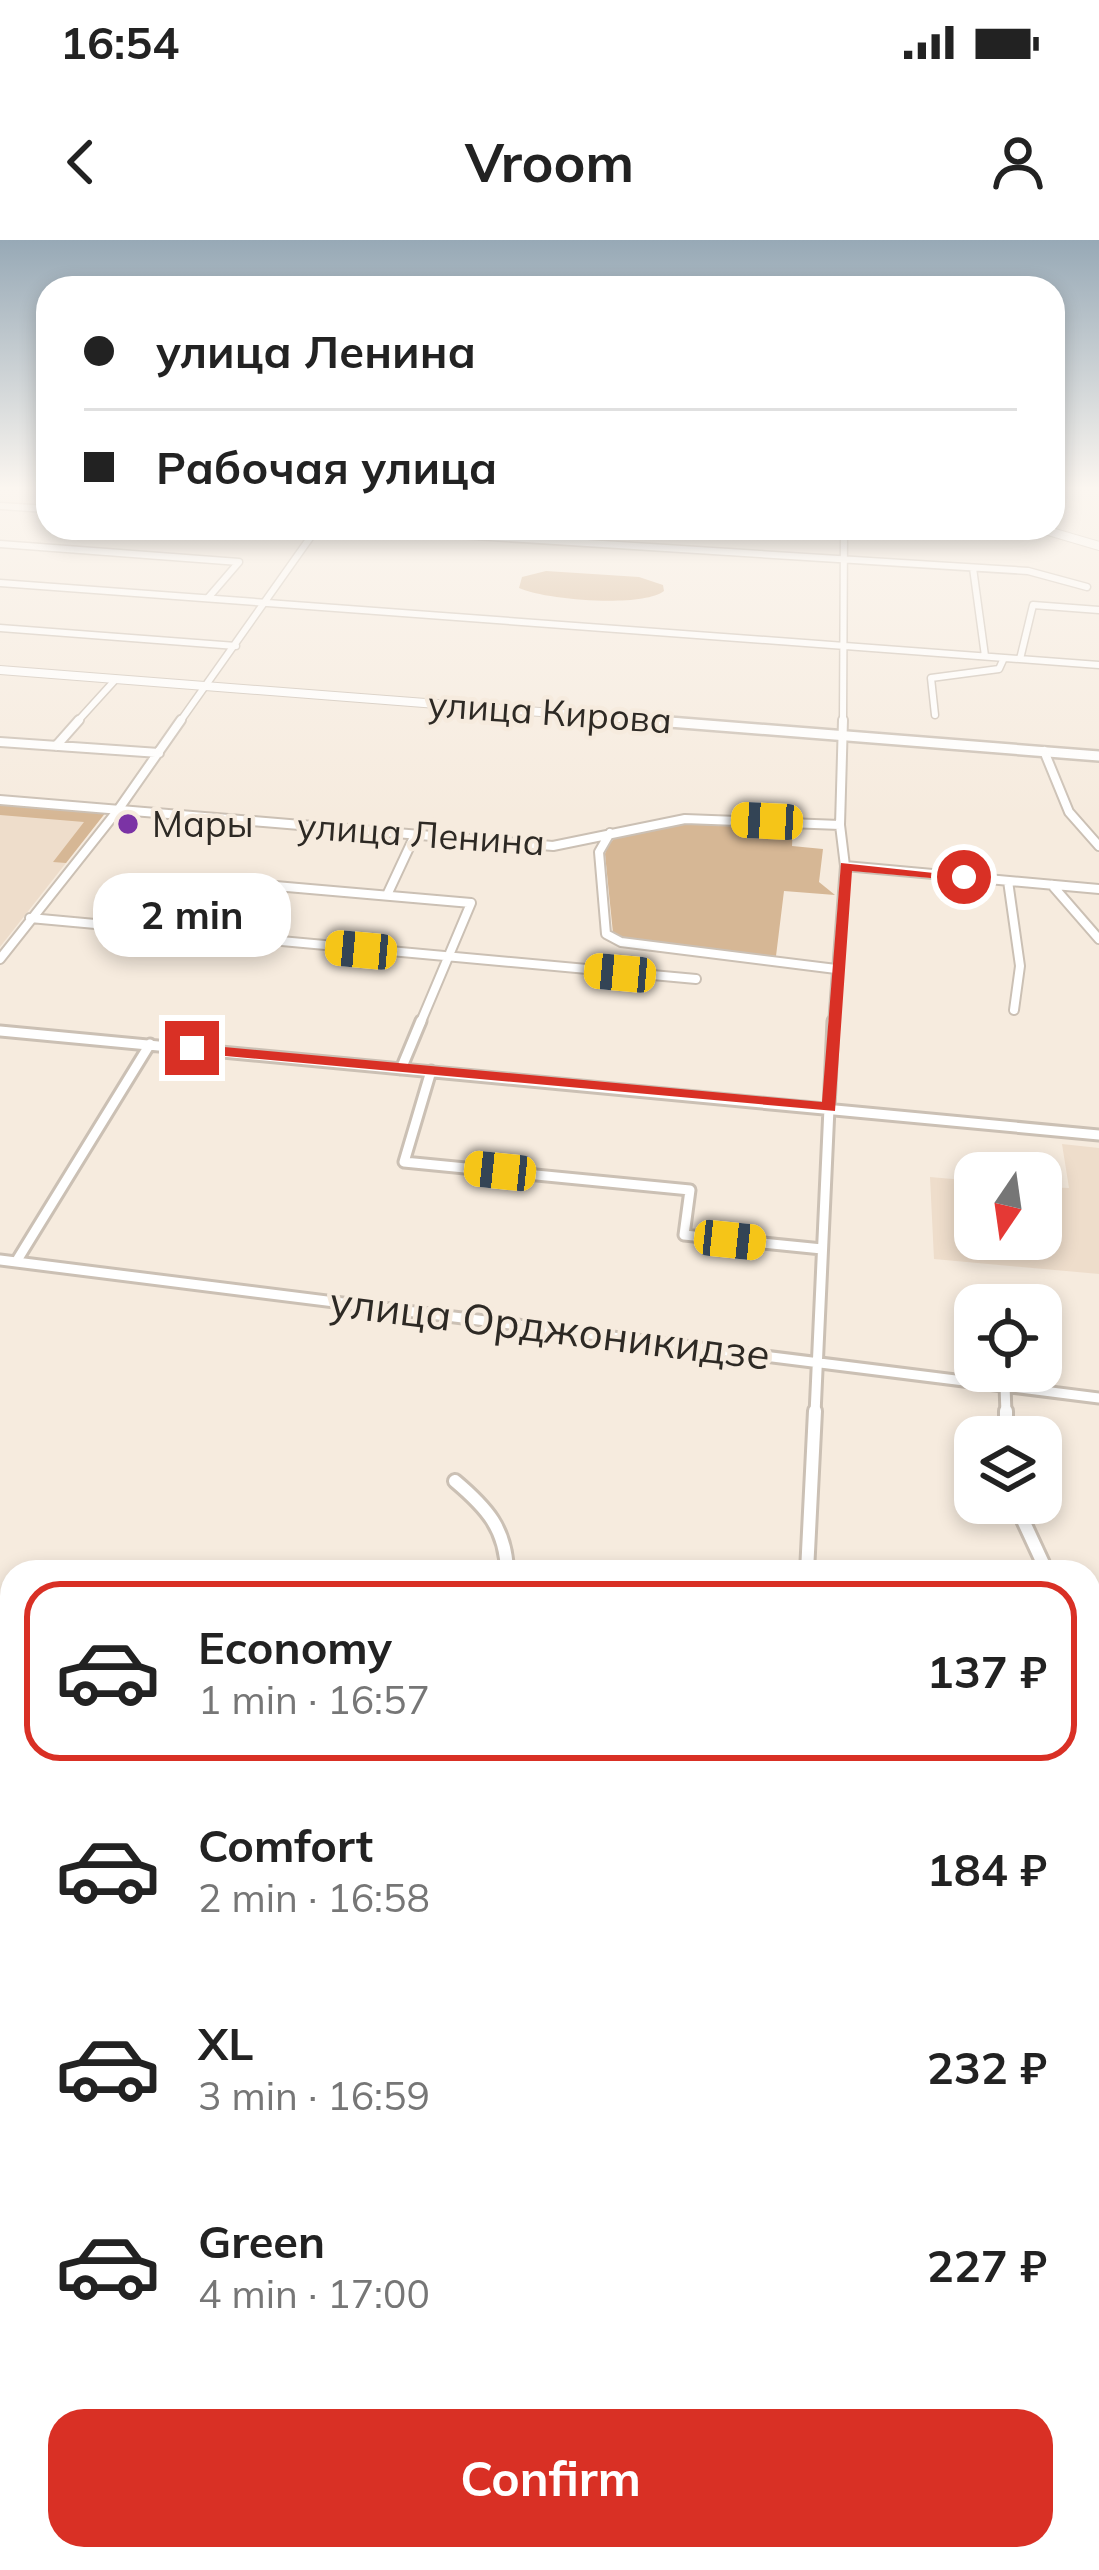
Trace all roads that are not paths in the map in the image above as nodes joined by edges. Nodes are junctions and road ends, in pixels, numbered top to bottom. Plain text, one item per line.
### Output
1 (204, 598) edge
2 (208, 598) joint
3 (271, 598) edge
4 (845, 598) edge
5 (978, 598) edge
6 (267, 603) junction
7 (1099, 610) edge
8 (0, 628) edge
9 (236, 646) junction
10 (844, 646) junction
11 (986, 656) junction
12 (1004, 658) junction
13 (1020, 659) junction
14 (1099, 664) edge
15 (0, 670) edge
16 (116, 679) junction
17 (207, 686) junction
18 (935, 715) dead end
19 (844, 735) junction
20 (0, 742) edge
21 (56, 746) junction
22 (1044, 751) junction
23 (159, 753) junction
24 (1099, 756) edge
25 (0, 800) edge
26 (118, 810) junction
27 (840, 825) junction
28 (611, 832) junction
29 (415, 835) junction
30 (1099, 846) edge
31 (845, 866) junction
32 (1008, 881) junction
33 (1052, 885) junction
34 (1099, 889) edge
35 (387, 895) junction
36 (30, 918) junction
37 (232, 938) junction
38 (1099, 939) edge
39 (447, 958) junction
40 (0, 959) edge
41 (836, 969) junction
42 (696, 979) dead end
43 (1014, 1010) dead end
44 (0, 1031) edge
45 (150, 1044) junction
46 (401, 1069) junction
47 (431, 1071) junction
48 (830, 1108) junction
49 (1099, 1135) edge
50 (822, 1249) junction
51 (0, 1260) edge
52 (16, 1262) junction
53 (817, 1361) junction
54 (954, 1378) edge
55 (1056, 1392) edge
56 (1099, 1398) edge
57 (454, 1481) dead end
58 (1025, 1524) edge
59 (507, 1560) edge
60 (808, 1560) edge
61 (1041, 1560) edge

1 - 2 street
2 - 6 street
3 - 6 street
4 - 10 street
5 - 11 street
6 - 9 street
6 - 10 street
7 - 13 street
8 - 9 street
9 - 17 street
10 - 11 street
10 - 19 street
11 - 12 street
12 - 13 street
12 - 18 street
13 - 14 street
15 - 16 street, улица Кирова
16 - 17 street, улица Кирова
16 - 21 street
17 - 19 street, улица Кирова
17 - 23 street
19 - 22 street, улица Кирова
19 - 27 street
20 - 21 street
21 - 23 street
22 - 24 street, улица Кирова
22 - 30 street
23 - 26 street
25 - 26 street, улица Ленина
26 - 29 street, улица Ленина
26 - 36 street
27 - 28 street, улица Ленина
27 - 31 street
28 - 29 street, улица Ленина
28 - 41 street
29 - 35 street
31 - 32 street
31 - 41 street
32 - 33 street
32 - 43 street
33 - 34 street
33 - 38 street
35 - 37 street
35 - 39 street
36 - 37 street
36 - 40 street
37 - 39 street
39 - 42 street
39 - 46 street
41 - 48 street
44 - 45 street
45 - 46 street
45 - 52 street
46 - 47 street
47 - 48 street
47 - 50 street
48 - 49 street
48 - 50 street
50 - 53 street
51 - 52 street, улица Орджоникидзе
52 - 53 street, улица Орджоникидзе
53 - 54 street, улица Орджоникидзе
53 - 60 street
55 - 56 street, улица Орджоникидзе
57 - 59 street
58 - 61 street

